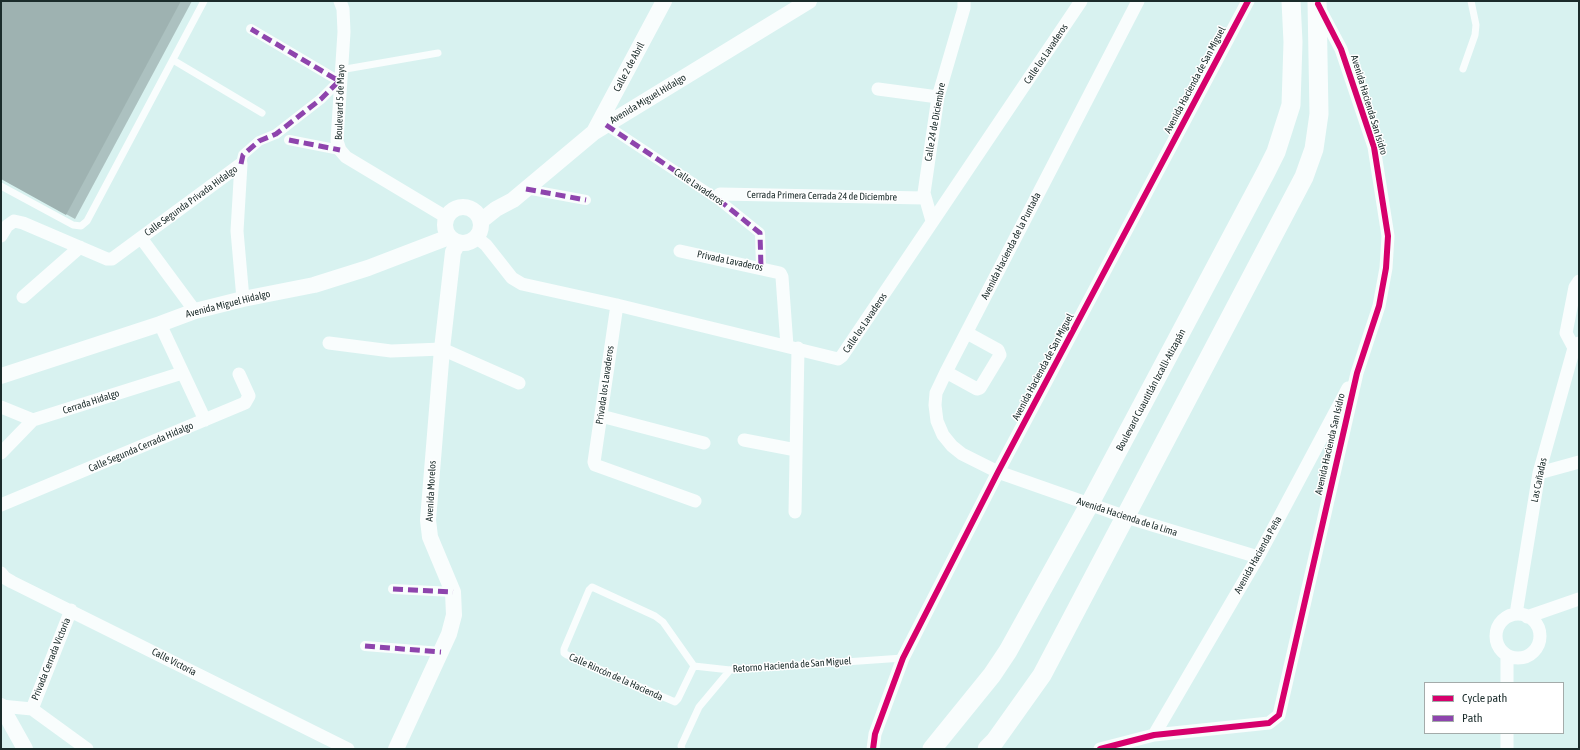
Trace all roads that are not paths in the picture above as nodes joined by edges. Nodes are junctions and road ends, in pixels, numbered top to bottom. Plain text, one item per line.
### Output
1 (204, 1) edge
2 (340, 1) edge
3 (664, 1) edge
4 (809, 1) edge
5 (964, 1) edge
6 (1081, 1) edge
7 (1138, 1) edge
8 (1248, 1) edge
9 (1291, 1) edge
10 (1297, 1) edge
11 (1471, 1) edge
12 (1314, 2) edge
13 (251, 29) dead end
14 (438, 53) dead end
15 (173, 60) junction
16 (1303, 62) junction
17 (1463, 69) dead end
18 (340, 75) junction
19 (878, 89) dead end
20 (938, 97) junction
21 (1291, 105) junction
22 (262, 113) dead end
23 (1319, 114) junction
24 (606, 121) junction
25 (289, 140) dead end
26 (340, 150) junction
27 (241, 164) junction
28 (1, 186) edge
29 (526, 189) junction
30 (720, 194) dead end
31 (924, 198) junction
32 (586, 200) dead end
33 (478, 217) junction
34 (932, 221) junction
35 (450, 232) junction
36 (1, 236) edge
37 (476, 237) junction
38 (141, 238) junction
39 (80, 247) junction
40 (680, 251) dead end
41 (761, 268) junction
42 (1579, 281) edge
43 (23, 297) dead end
44 (243, 299) junction
45 (617, 305) junction
46 (195, 311) junction
47 (160, 324) junction
48 (967, 333) junction
49 (329, 343) dead end
50 (1577, 345) edge
51 (793, 347) junction
52 (442, 349) junction
53 (946, 372) junction
54 (1357, 372) junction
55 (182, 373) junction
56 (239, 374) dead end
57 (1, 376) edge
58 (519, 383) dead end
59 (1, 407) edge
60 (600, 416) junction
61 (33, 420) junction
62 (205, 420) junction
63 (744, 440) dead end
64 (704, 443) dead end
65 (796, 450) junction
66 (1, 453) edge
67 (1579, 462) edge
68 (998, 472) junction
69 (1539, 473) junction
70 (696, 501) dead end
71 (1, 505) edge
72 (1089, 505) junction
73 (795, 512) dead end
74 (1126, 517) junction
75 (1258, 557) junction
76 (1, 573) edge
77 (393, 589) dead end
78 (453, 592) junction
79 (1579, 599) edge
80 (71, 610) junction
81 (1522, 615) junction
82 (364, 646) dead end
83 (441, 652) junction
84 (1507, 655) junction
85 (903, 658) junction
86 (694, 666) junction
87 (730, 670) junction
88 (1507, 682) edge
89 (1, 706) edge
90 (32, 709) junction
91 (1507, 734) edge
92 (1154, 735) junction
93 (25, 749) edge
94 (87, 749) edge
95 (348, 749) edge
96 (396, 749) edge
97 (682, 749) edge
98 (872, 749) edge
99 (933, 749) edge
100 (987, 749) edge
101 (1100, 749) edge
102 (1507, 749) edge

1 - 15 lane
2 - 18 street, Boulevard 5 de Mayo
3 - 24 street, Calle 2 de Abril
4 - 24 street, Avenida Miguel Hidalgo
5 - 20 street, Calle 24 de Diciembre
6 - 34 street, Calle los Lavaderos
7 - 48 street, Avenida Hacienda de la Puntada
8 - 68 street, Avenida Hacienda de San Miguel
9 - 21 main road, Boulevard Cuautitlán Izcalli-Atizapán
10 - 16 main road
11 - 17 lane
12 - 16 main road
12 - 23 main road
12 - 54 street, Avenida Hacienda San Isidro
13 - 18 street
14 - 18 lane
15 - 22 lane
15 - 28 lane
16 - 21 main road
16 - 23 main road
18 - 26 street, Boulevard 5 de Mayo
18 - 27 street
19 - 20 street
20 - 31 street, Calle 24 de Diciembre
21 - 72 main road, Boulevard Cuautitlán Izcalli-Atizapán
23 - 74 main road
24 - 29 street, Avenida Miguel Hidalgo
24 - 41 street, Calle Lavaderos
25 - 26 street
26 - 35 street, Boulevard 5 de Mayo
27 - 38 street, Calle Segunda Privada Hidalgo
27 - 44 street
29 - 32 street
29 - 33 street, Avenida Miguel Hidalgo
30 - 31 street, Cerrada Primera Cerrada 24 de Diciembre
31 - 34 street, Calle 24 de Diciembre
33 - 35 street
33 - 37 street
34 - 51 street, Calle los Lavaderos
35 - 37 street
35 - 44 street, Avenida Miguel Hidalgo
35 - 52 street, Avenida Morelos
36 - 39 street
37 - 45 street, Calle los Lavaderos
38 - 39 street, Calle Segunda Privada Hidalgo
38 - 46 street, Calle Segunda Privada Hidalgo
39 - 43 street
40 - 41 street, Privada Lavaderos
41 - 51 street, Privada Lavaderos
42 - 50 street, Las Cañadas
44 - 46 street, Avenida Miguel Hidalgo
45 - 51 street, Calle los Lavaderos
45 - 60 street, Privada los Lavaderos
46 - 47 street, Avenida Miguel Hidalgo
47 - 55 street, Calle Segunda Cerrada Hidalgo
47 - 57 street, Avenida Miguel Hidalgo
48 - 53 street, Avenida Hacienda de la Puntada
48 - 53 street
49 - 52 street
50 - 69 street, Las Cañadas
51 - 65 street
52 - 58 street
52 - 78 street, Avenida Morelos
53 - 68 street, Avenida Hacienda de la Puntada
54 - 75 street, Avenida Hacienda Peña
54 - 92 street, Avenida Hacienda San Isidro
55 - 61 street, Cerrada Hidalgo
55 - 62 street, Calle Segunda Cerrada Hidalgo
56 - 62 street
59 - 61 street
60 - 64 street
60 - 70 street, Privada los Lavaderos
61 - 66 street
62 - 71 street, Calle Segunda Cerrada Hidalgo
63 - 65 street
65 - 73 street
67 - 69 street
68 - 72 street, Avenida Hacienda de la Lima
68 - 85 street, Avenida Hacienda de San Miguel
69 - 81 street, Las Cañadas
72 - 74 street, Avenida Hacienda de la Lima
72 - 99 main road, Boulevard Cuautitlán Izcalli-Atizapán
74 - 75 street, Avenida Hacienda de la Lima
74 - 100 main road
75 - 92 street, Avenida Hacienda Peña
76 - 80 street, Calle Victoria
77 - 78 street
78 - 83 street, Avenida Morelos
79 - 81 street
80 - 90 street, Privada Cerrada Victoria
80 - 95 street, Calle Victoria
81 - 84 street
81 - 84 street
82 - 83 street
83 - 96 street, Avenida Morelos
84 - 88 street
85 - 87 lane, Retorno Hacienda de San Miguel
85 - 98 street, Avenida Hacienda de San Miguel
86 - 86 lane, Calle Rincón de la Hacienda
86 - 87 lane, Retorno Hacienda de San Miguel
87 - 97 lane
89 - 90 street
89 - 93 street
90 - 94 street
91 - 102 street
92 - 101 street, Avenida Hacienda San Isidro

